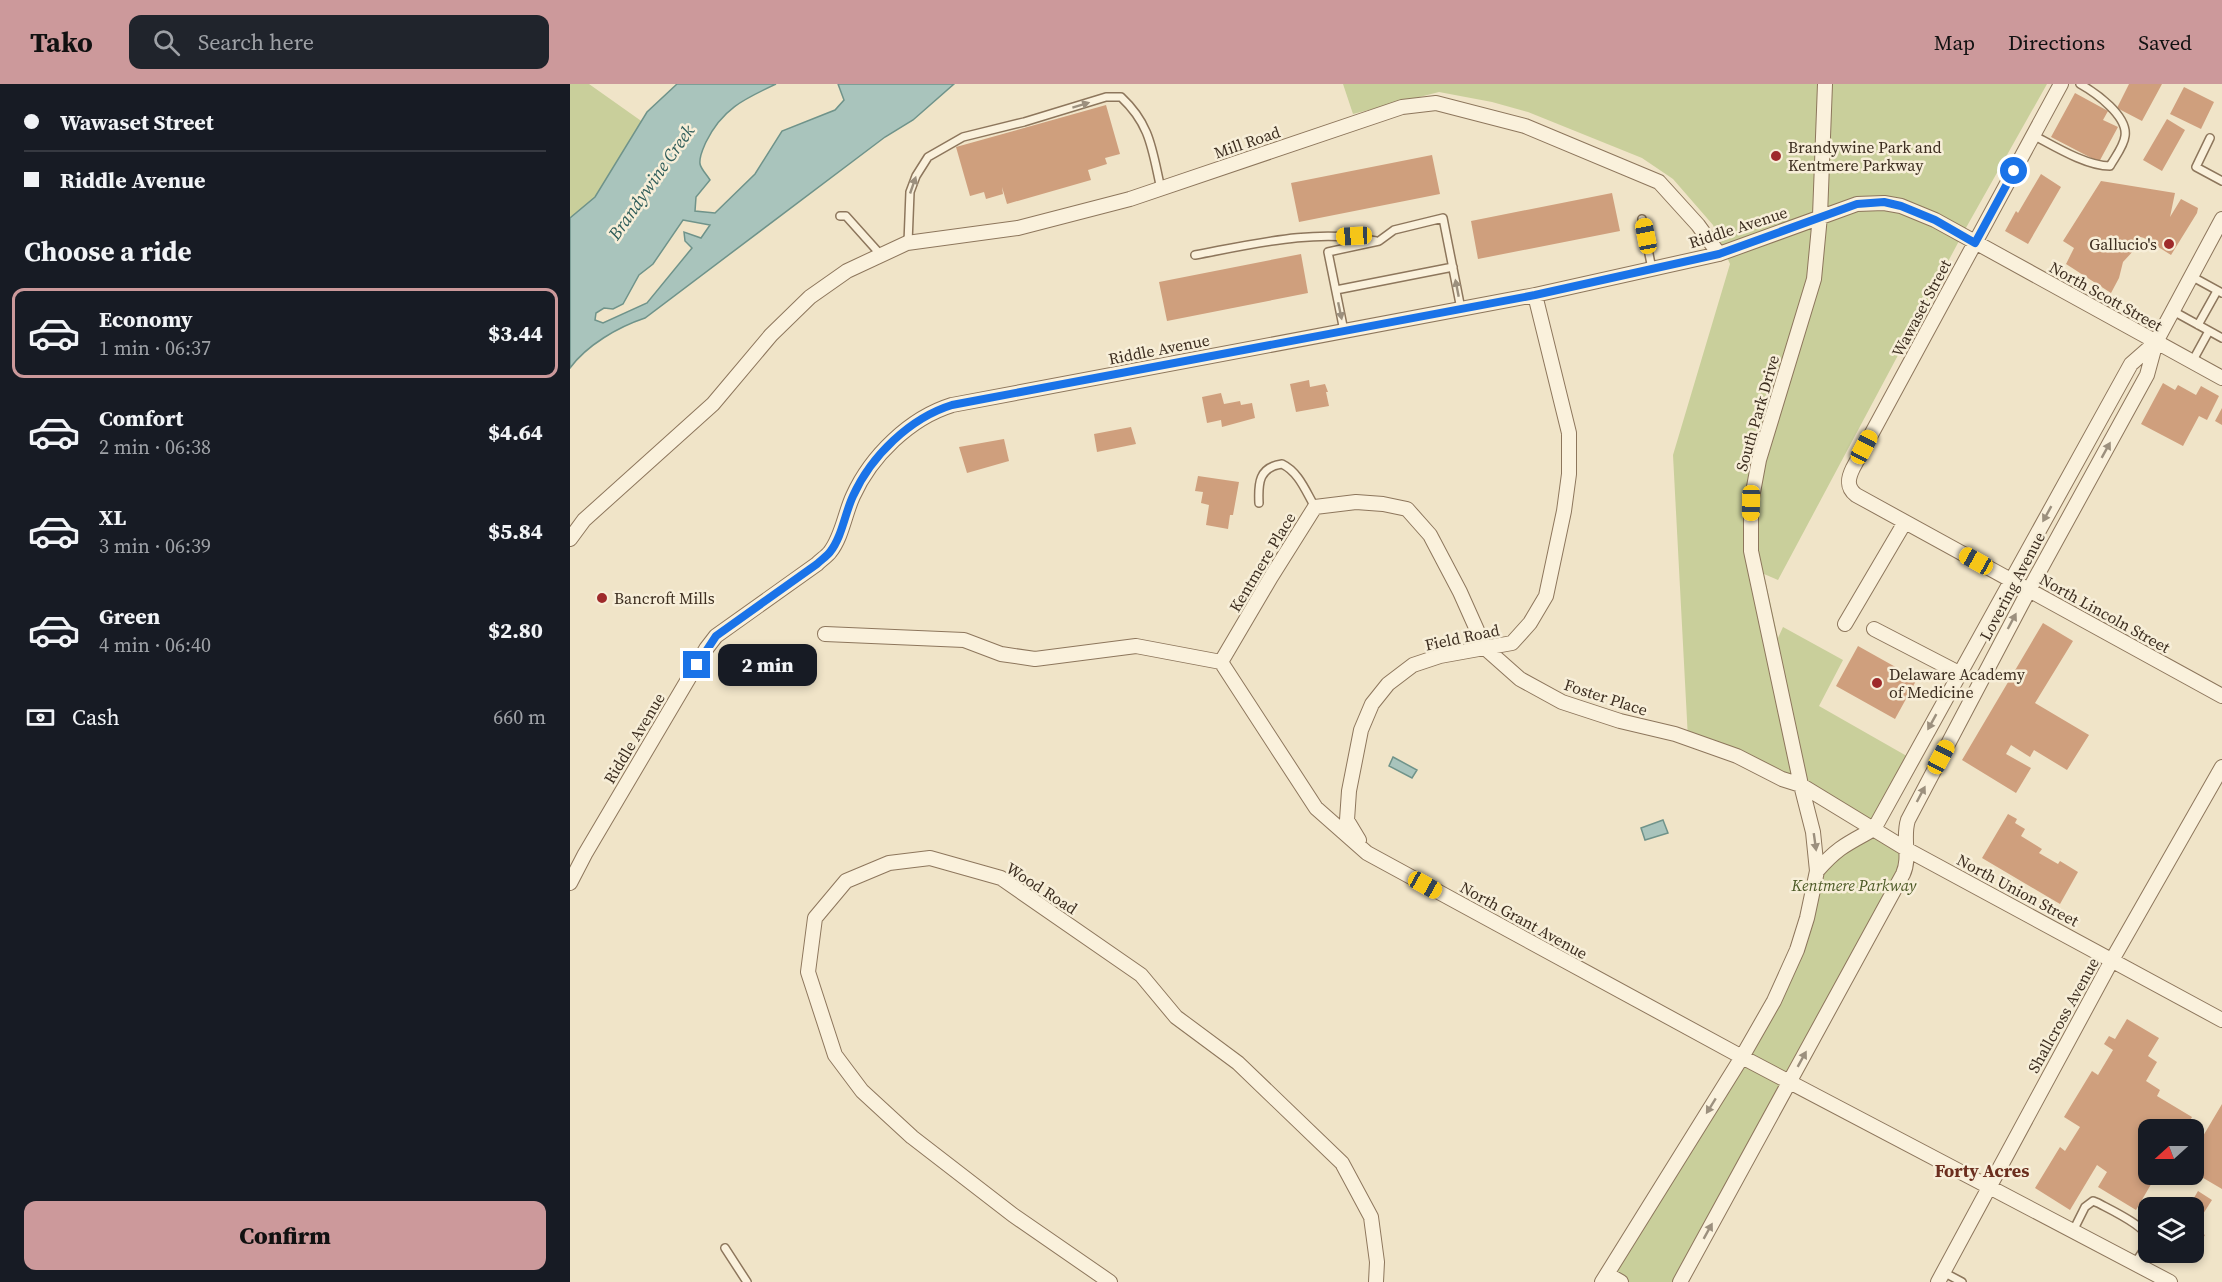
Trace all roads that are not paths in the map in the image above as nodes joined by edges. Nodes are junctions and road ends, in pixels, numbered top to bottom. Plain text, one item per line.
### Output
1 (1825, 84) edge
2 (2061, 84) edge
3 (2080, 84) edge
4 (2033, 135) junction
5 (2210, 138) dead end
6 (2222, 181) edge
7 (1161, 189) junction
8 (840, 216) dead end
9 (1820, 216) junction
10 (1642, 219) dead end
11 (2222, 219) edge
12 (1379, 241) junction
13 (908, 243) junction
14 (1975, 243) junction
15 (1719, 254) junction
16 (881, 255) junction
17 (1195, 255) dead end
18 (1453, 267) junction
19 (1652, 269) junction
20 (2191, 276) junction
21 (1336, 291) junction
22 (2220, 292) edge
23 (1535, 295) junction
24 (1461, 309) junction
25 (2173, 311) junction
26 (2198, 325) junction
27 (1344, 331) junction
28 (2209, 331) junction
29 (2220, 335) edge
30 (2156, 342) junction
31 (2192, 362) junction
32 (2222, 377) edge
33 (1849, 485) joint
34 (1259, 503) dead end
35 (1383, 504) joint
36 (1315, 507) junction
37 (1905, 522) junction
38 (570, 539) edge
39 (2011, 580) junction
40 (2029, 590) junction
41 (1845, 624) dead end
42 (1874, 629) dead end
43 (825, 634) dead end
44 (1485, 648) junction
45 (1221, 662) junction
46 (1959, 673) junction
47 (2222, 696) edge
48 (2222, 767) edge
49 (1801, 785) junction
50 (1874, 829) junction
51 (1906, 849) junction
52 (1367, 853) junction
53 (1817, 871) junction
54 (570, 883) edge
55 (2112, 960) junction
56 (2222, 1020) edge
57 (1742, 1057) junction
58 (1790, 1081) junction
59 (1988, 1186) junction
60 (2073, 1231) junction
61 (725, 1248) dead end
62 (2135, 1263) junction
63 (1940, 1277) edge
64 (1604, 1278) edge
65 (747, 1282) edge
66 (1110, 1282) edge
67 (1376, 1282) edge
68 (1622, 1282) edge
69 (1680, 1282) edge
70 (1962, 1282) edge
71 (2170, 1282) edge

1 - 9 street, South Park Drive
2 - 4 street, Wawaset Street
3 - 4 lane
4 - 14 street, Wawaset Street
5 - 6 lane
7 - 13 street, Mill Road
13 -> 7 lane
7 - 15 street, Mill Road
8 - 16 lane
9 - 14 street, Riddle Avenue
9 - 15 street, Riddle Avenue
9 - 49 street, South Park Drive
10 - 19 lane
11 - 20 street, Lovering Avenue
12 - 17 lane
12 - 18 lane
12 - 21 lane
13 - 16 street, Mill Road
14 - 30 street, North Scott Street
14 - 33 street, Wawaset Street
15 - 19 street, Riddle Avenue
16 - 38 street, Mill Road
18 - 21 lane
24 -> 18 lane
19 - 23 street, Riddle Avenue
20 - 22 lane
20 - 25 street, Lovering Avenue
21 -> 27 lane
22 - 26 lane
23 - 24 street, Riddle Avenue
23 - 44 street, Field Road
24 - 27 street, Riddle Avenue
25 - 26 lane
25 - 30 street, Lovering Avenue
26 - 28 lane
27 - 54 street, Riddle Avenue
28 - 29 lane
28 - 31 lane
30 - 31 street, North Scott Street
30 -> 39 street, Lovering Avenue
40 -> 30 street, Lovering Avenue
31 - 32 street, North Scott Street
33 - 37 street, North Lincoln Street
34 - 36 lane
35 - 36 street, Kentmere Place
35 - 44 street, Foster Place
36 - 45 street, Kentmere Place
37 - 39 street, North Lincoln Street
37 - 41 street
39 - 40 street, North Lincoln Street
39 - 46 street, Lovering Avenue
40 - 47 street, North Lincoln Street
51 -> 40 street, Lovering Avenue
42 - 46 street
43 - 45 street
44 - 49 street, Foster Place
44 - 52 street, Field Road
45 - 52 street, North Grant Avenue
46 -> 50 street, Lovering Avenue
48 - 55 street, Shallcross Avenue
49 - 50 street, North Union Street
49 -> 53 street
50 - 51 street, North Union Street
50 - 53 street
51 - 55 street, North Union Street
58 -> 51 street
52 - 57 street, North Grant Avenue
53 - 57 street
55 - 56 street, North Union Street
55 - 59 street, Shallcross Avenue
57 - 58 street, North Grant Avenue
57 -> 64 street
58 - 59 street, North Grant Avenue
69 -> 58 street
59 - 60 street, North Grant Avenue
59 - 63 street, Shallcross Avenue
60 - 62 street, North Grant Avenue
60 - 62 lane
61 - 65 lane
62 - 71 street, North Grant Avenue
63 - 70 lane
64 - 68 street
66 - 67 street, Wood Road

